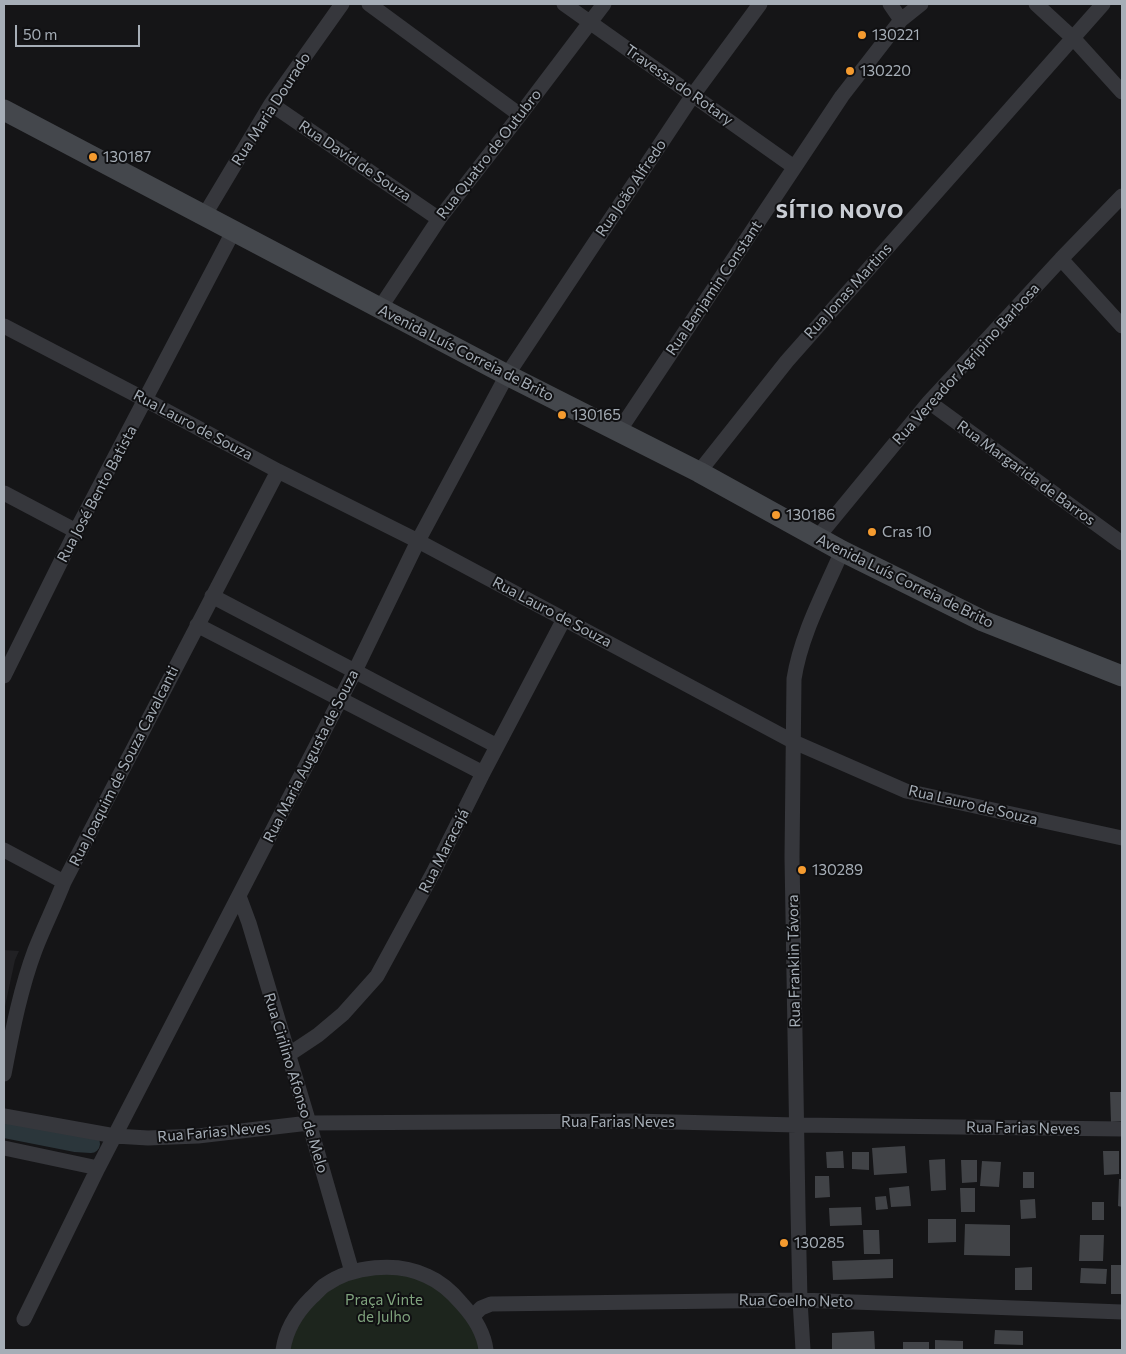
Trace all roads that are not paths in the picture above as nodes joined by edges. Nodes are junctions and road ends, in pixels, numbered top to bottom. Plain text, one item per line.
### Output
1 (342, 4) edge
2 (369, 4) edge
3 (564, 4) edge
4 (604, 4) edge
5 (760, 4) edge
6 (890, 4) edge
7 (921, 4) edge
8 (1036, 4) edge
9 (1103, 4) edge
10 (901, 20) junction
11 (589, 23) junction
12 (1074, 39) junction
13 (1122, 92) edge
14 (693, 95) junction
15 (271, 104) junction
16 (4, 110) edge
17 (520, 115) junction
18 (794, 167) junction
19 (1122, 196) edge
20 (204, 216) junction
21 (439, 219) junction
22 (233, 232) junction
23 (1061, 259) junction
24 (380, 308) junction
25 (4, 326) edge
26 (1122, 326) edge
27 (507, 375) junction
28 (146, 400) junction
29 (929, 402) junction
30 (619, 431) junction
31 (278, 471) junction
32 (699, 472) junction
33 (4, 493) edge
34 (76, 531) junction
35 (817, 538) junction
36 (418, 541) junction
37 (1122, 543) edge
38 (842, 551) junction
39 (212, 596) junction
40 (564, 619) junction
41 (197, 625) junction
42 (5, 671) edge
43 (355, 671) junction
44 (1122, 676) edge
45 (340, 699) junction
46 (794, 742) junction
47 (497, 746) junction
48 (483, 773) junction
49 (1122, 838) edge
50 (4, 850) edge
51 (64, 882) junction
52 (239, 896) junction
53 (288, 1055) junction
54 (4, 1074) edge
55 (4, 1116) edge
56 (309, 1123) junction
57 (797, 1125) junction
58 (1122, 1129) edge
59 (114, 1136) junction
60 (4, 1148) edge
61 (98, 1168) junction
62 (352, 1272) junction
63 (800, 1300) junction
64 (1122, 1312) edge
65 (473, 1316) junction
66 (24, 1319) dead end
67 (283, 1350) edge
68 (486, 1350) edge
69 (803, 1350) edge

1 - 15 street, Rua Maria Dourado
2 - 17 street
3 - 11 street, Travessa do Rotary
4 - 11 street, Rua Quatro de Outubro
5 - 14 street, Rua João Alfredo
6 - 10 street
7 - 10 street, Rua Benjamin Constant
8 - 12 street
9 - 12 street, Rua Jonas Martins
10 - 18 street, Rua Benjamin Constant
11 - 14 street, Travessa do Rotary
11 - 17 street, Rua Quatro de Outubro
12 - 13 street
12 - 32 street, Rua Jonas Martins
14 - 18 street, Travessa do Rotary
14 - 27 street, Rua João Alfredo
15 - 20 street, Rua Maria Dourado
15 - 21 street, Rua David de Souza
16 - 20 main road, Avenida Luís Correia de Brito
17 - 21 street, Rua Quatro de Outubro
18 - 30 street, Rua Benjamin Constant
19 - 23 street, Rua Vereador Agripino Barbosa
20 - 22 main road, Avenida Luís Correia de Brito
21 - 24 street, Rua Quatro de Outubro
22 - 24 main road, Avenida Luís Correia de Brito
22 - 28 street, Rua José Bento Batista
23 - 26 street
23 - 29 street, Rua Vereador Agripino Barbosa
24 - 27 main road, Avenida Luís Correia de Brito
25 - 28 street, Rua Lauro de Souza
27 - 30 main road, Avenida Luís Correia de Brito
27 - 36 street, Rua Maria Augusta de Souza
28 - 31 street, Rua Lauro de Souza
28 - 34 street, Rua José Bento Batista
29 - 35 street, Rua Vereador Agripino Barbosa
29 - 37 street, Rua Margarida de Barros
30 - 32 main road, Avenida Luís Correia de Brito
31 - 36 street, Rua Lauro de Souza
31 - 39 street, Rua Joaquim de Souza Cavalcanti
32 - 35 main road, Avenida Luís Correia de Brito
33 - 34 street
34 - 42 street, Rua José Bento Batista
35 - 38 main road, Avenida Luís Correia de Brito
36 - 40 street, Rua Lauro de Souza
36 - 43 street, Rua Maria Augusta de Souza
38 - 44 main road, Avenida Luís Correia de Brito
38 - 46 street, Rua Franklin Távora
39 - 41 street, Rua Joaquim de Souza Cavalcanti
39 - 43 street
40 - 46 street, Rua Lauro de Souza
40 - 47 street, Rua Maracajá
41 - 45 street
41 - 51 street, Rua Joaquim de Souza Cavalcanti
43 - 45 street, Rua Maria Augusta de Souza
43 - 47 street
45 - 48 street
45 - 52 street, Rua Maria Augusta de Souza
46 - 49 street, Rua Lauro de Souza
46 - 57 street, Rua Franklin Távora
47 - 48 street, Rua Maracajá
48 - 53 street, Rua Maracajá
50 - 51 street
51 - 54 street, Rua Joaquim de Souza Cavalcanti
52 - 53 street, Rua Cirilino Afonso de Melo
52 - 59 street, Rua Maria Augusta de Souza
53 - 56 street, Rua Cirilino Afonso de Melo
55 - 59 street, Rua Farias Neves
56 - 57 street, Rua Farias Neves
56 - 59 street, Rua Farias Neves
56 - 62 street, Rua Cirilino Afonso de Melo
57 - 58 street, Rua Farias Neves
57 - 63 street, Rua Franklin Távora
59 - 61 street
60 - 61 street
61 - 66 street
62 - 65 street
62 - 67 street
63 - 64 street, Rua Coelho Neto
63 - 65 street, Rua Coelho Neto
63 - 69 street, Rua Franklin Távora
65 - 68 street

